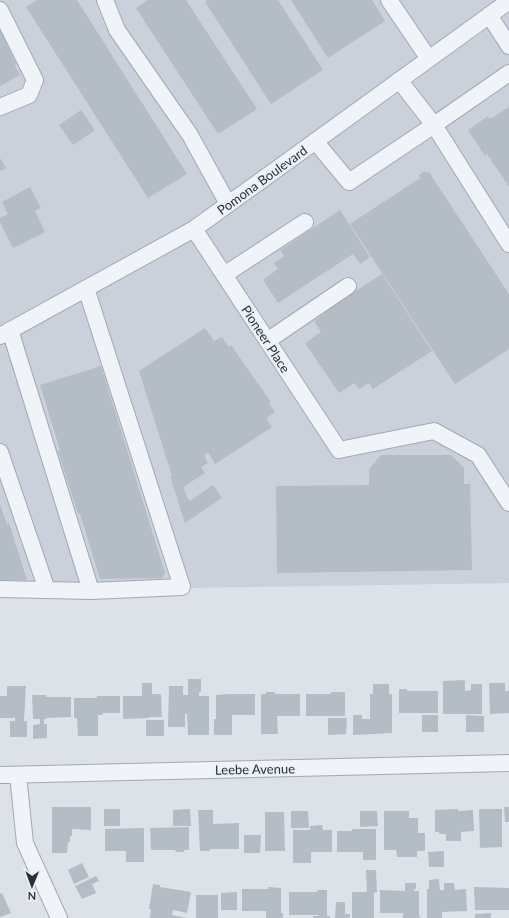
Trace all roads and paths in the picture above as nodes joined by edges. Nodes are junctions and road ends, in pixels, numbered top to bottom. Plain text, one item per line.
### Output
1 (105, 0) edge
2 (389, 0) edge
3 (509, 1) edge
4 (491, 9) edge
5 (0, 10) edge
6 (509, 46) edge
7 (429, 59) junction
8 (509, 73) edge
9 (400, 80) junction
10 (0, 107) edge
11 (434, 125) junction
12 (315, 141) junction
13 (228, 204) junction
14 (305, 222) dead end
15 (194, 229) junction
16 (509, 244) edge
17 (224, 275) junction
18 (348, 286) dead end
19 (86, 288) junction
20 (5, 333) edge
21 (267, 341) junction
22 (0, 452) edge
23 (509, 503) edge
24 (0, 589) edge
25 (47, 590) junction
26 (92, 591) junction
27 (509, 763) edge
28 (18, 774) junction
29 (0, 775) edge
30 (59, 918) edge

1 - 13 street
2 - 7 street
3 - 4 street, Pomona Boulevard
4 - 6 street
4 - 7 street, Pomona Boulevard
5 - 10 street
7 - 9 street, Pomona Boulevard
8 - 11 street
9 - 11 street
9 - 12 street, Pomona Boulevard
11 - 12 street
11 - 16 street
12 - 13 street, Pomona Boulevard
13 - 15 street, Pomona Boulevard
14 - 17 street
15 - 17 street, Pioneer Place
15 - 19 street, Pomona Boulevard
17 - 21 street, Pioneer Place
18 - 21 street
19 - 20 street, Pomona Boulevard
19 - 26 street
20 - 26 street
21 - 23 street, Pioneer Place
22 - 25 street
24 - 25 street
25 - 26 street
27 - 28 street, Leebe Avenue
28 - 29 street, Leebe Avenue
28 - 30 street

